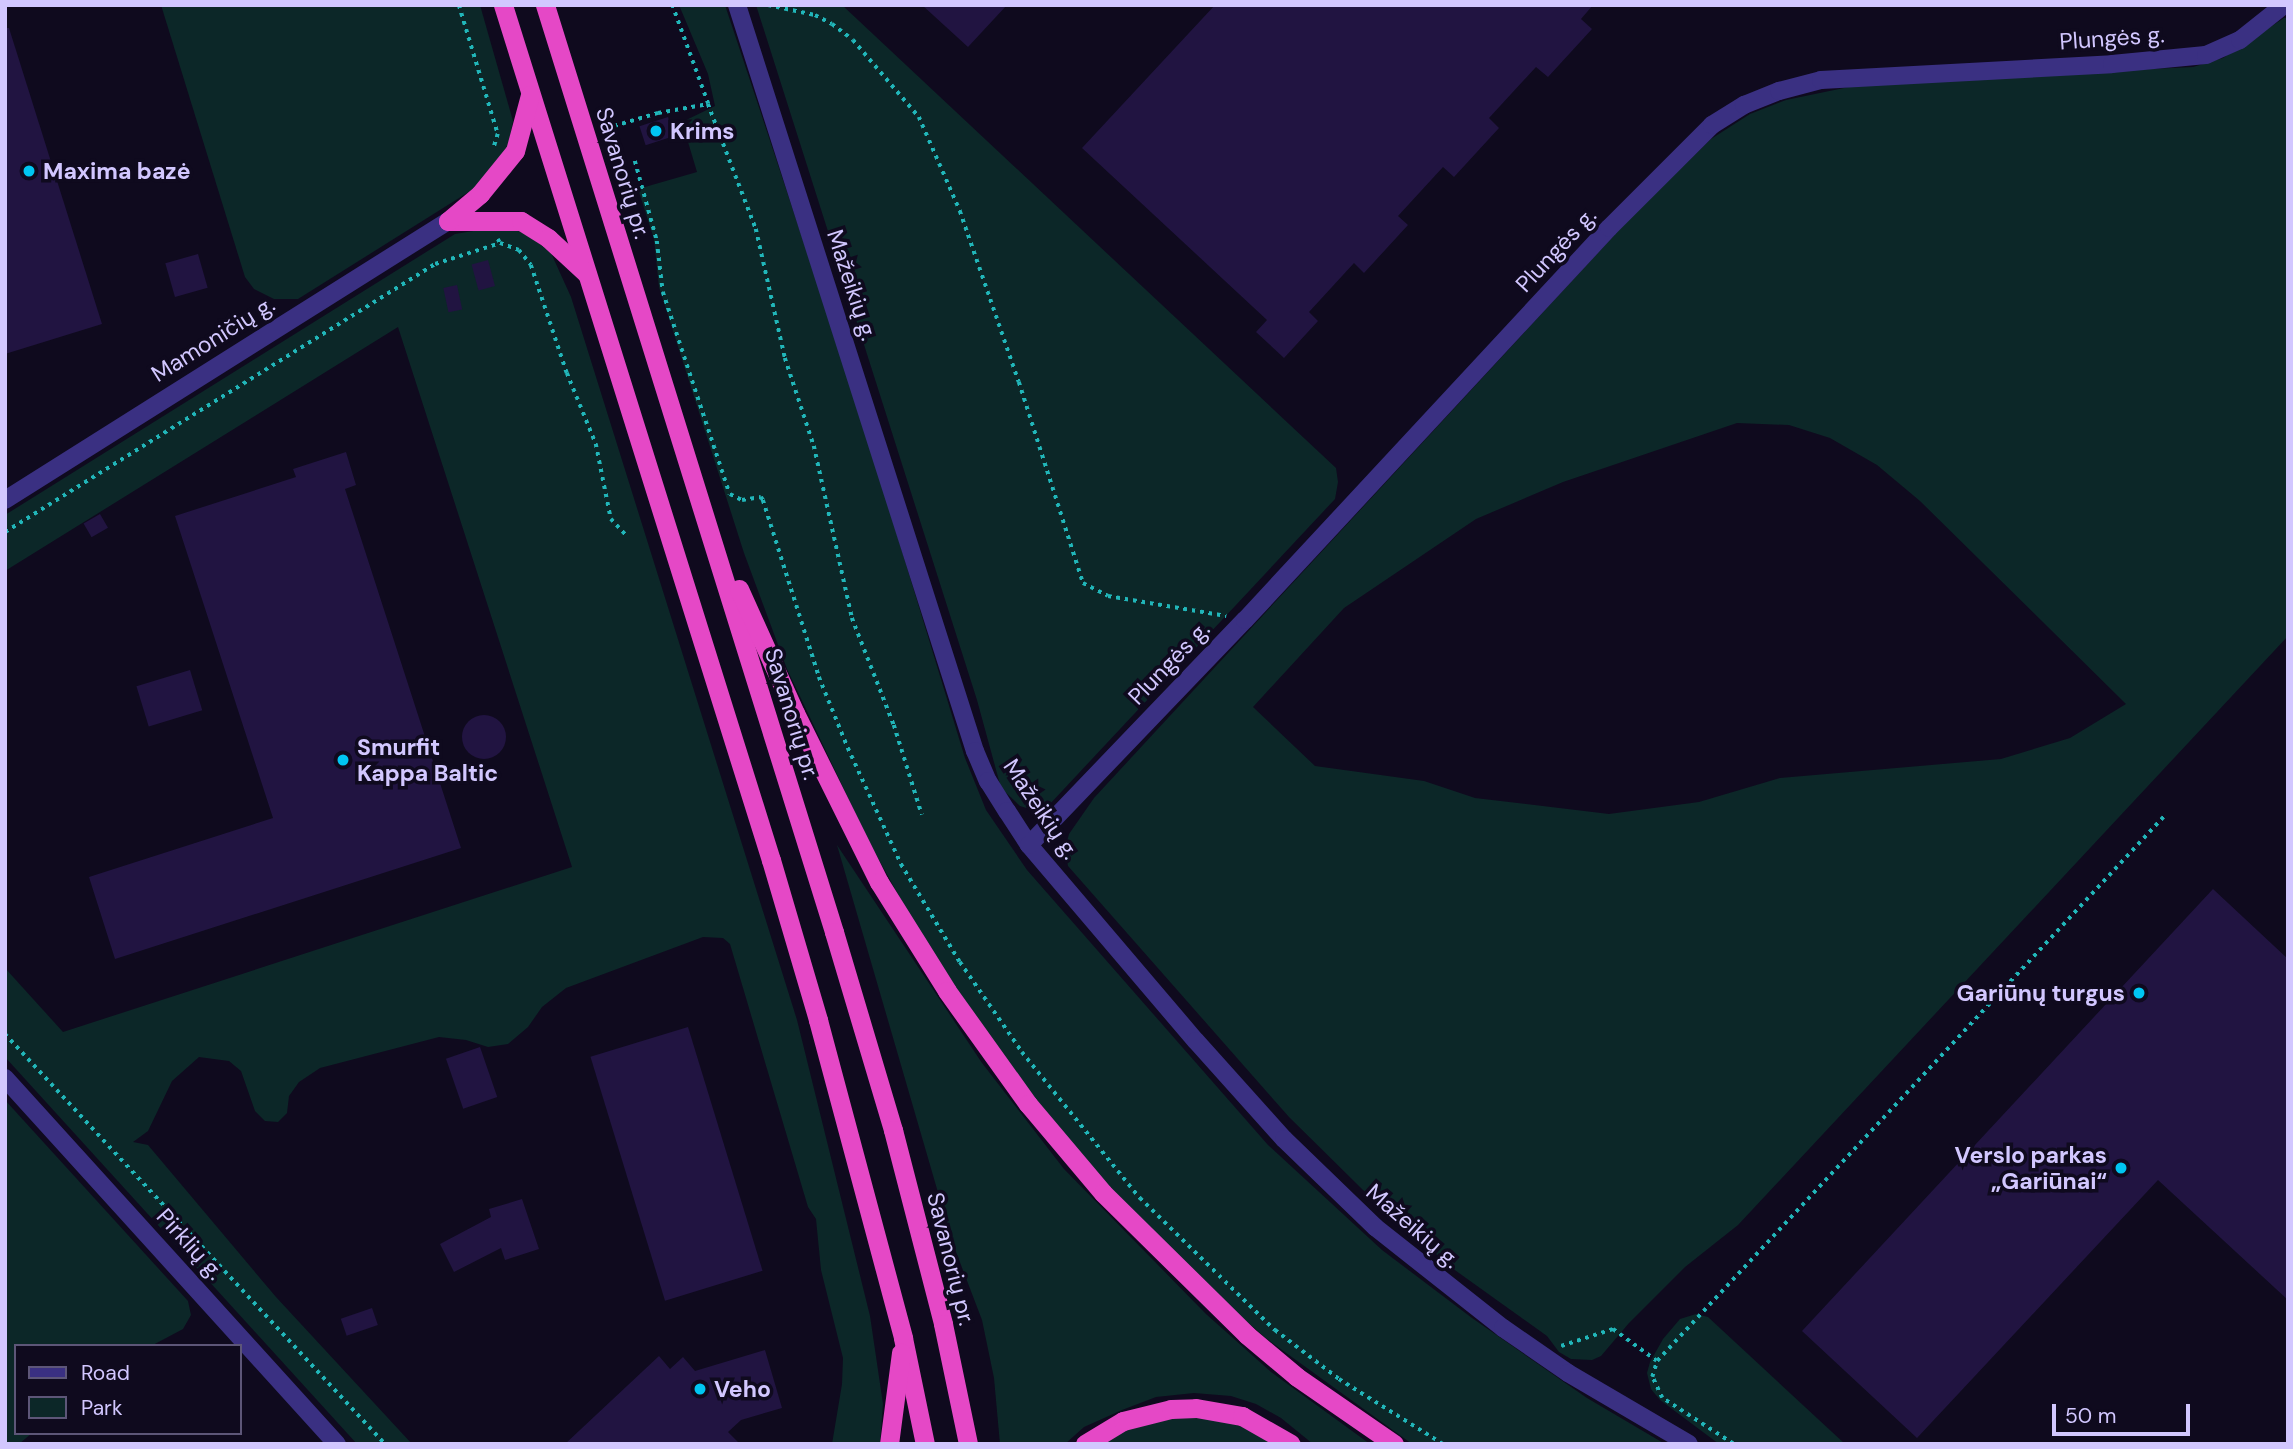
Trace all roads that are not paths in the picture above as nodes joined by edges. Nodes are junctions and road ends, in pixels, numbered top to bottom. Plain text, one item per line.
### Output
1 (503, 5) edge
2 (545, 5) edge
3 (737, 5) edge
4 (2284, 5) edge
5 (530, 94) junction
6 (448, 221) junction
7 (587, 275) junction
8 (5, 500) edge
9 (704, 510) junction
10 (1029, 845) junction
11 (5, 1078) edge
12 (903, 1339) junction
13 (337, 1444) edge
14 (889, 1444) edge
15 (925, 1444) edge
16 (968, 1444) edge
17 (1085, 1444) edge
18 (1291, 1444) edge
19 (1394, 1444) edge
20 (1689, 1444) edge

1 - 5 highway
2 - 9 highway, Savanorių pr.
3 - 10 street, Mažeikių g.
4 - 10 street, Plungės g.
5 - 6 highway
5 - 7 highway
6 - 7 highway
6 - 8 street, Mamoničių g.
7 - 12 highway
9 - 16 highway, Savanorių pr.
9 - 19 highway
10 - 20 street, Mažeikių g.
11 - 13 street, Pirklių g.
12 - 14 highway
12 - 15 highway
17 - 18 highway

